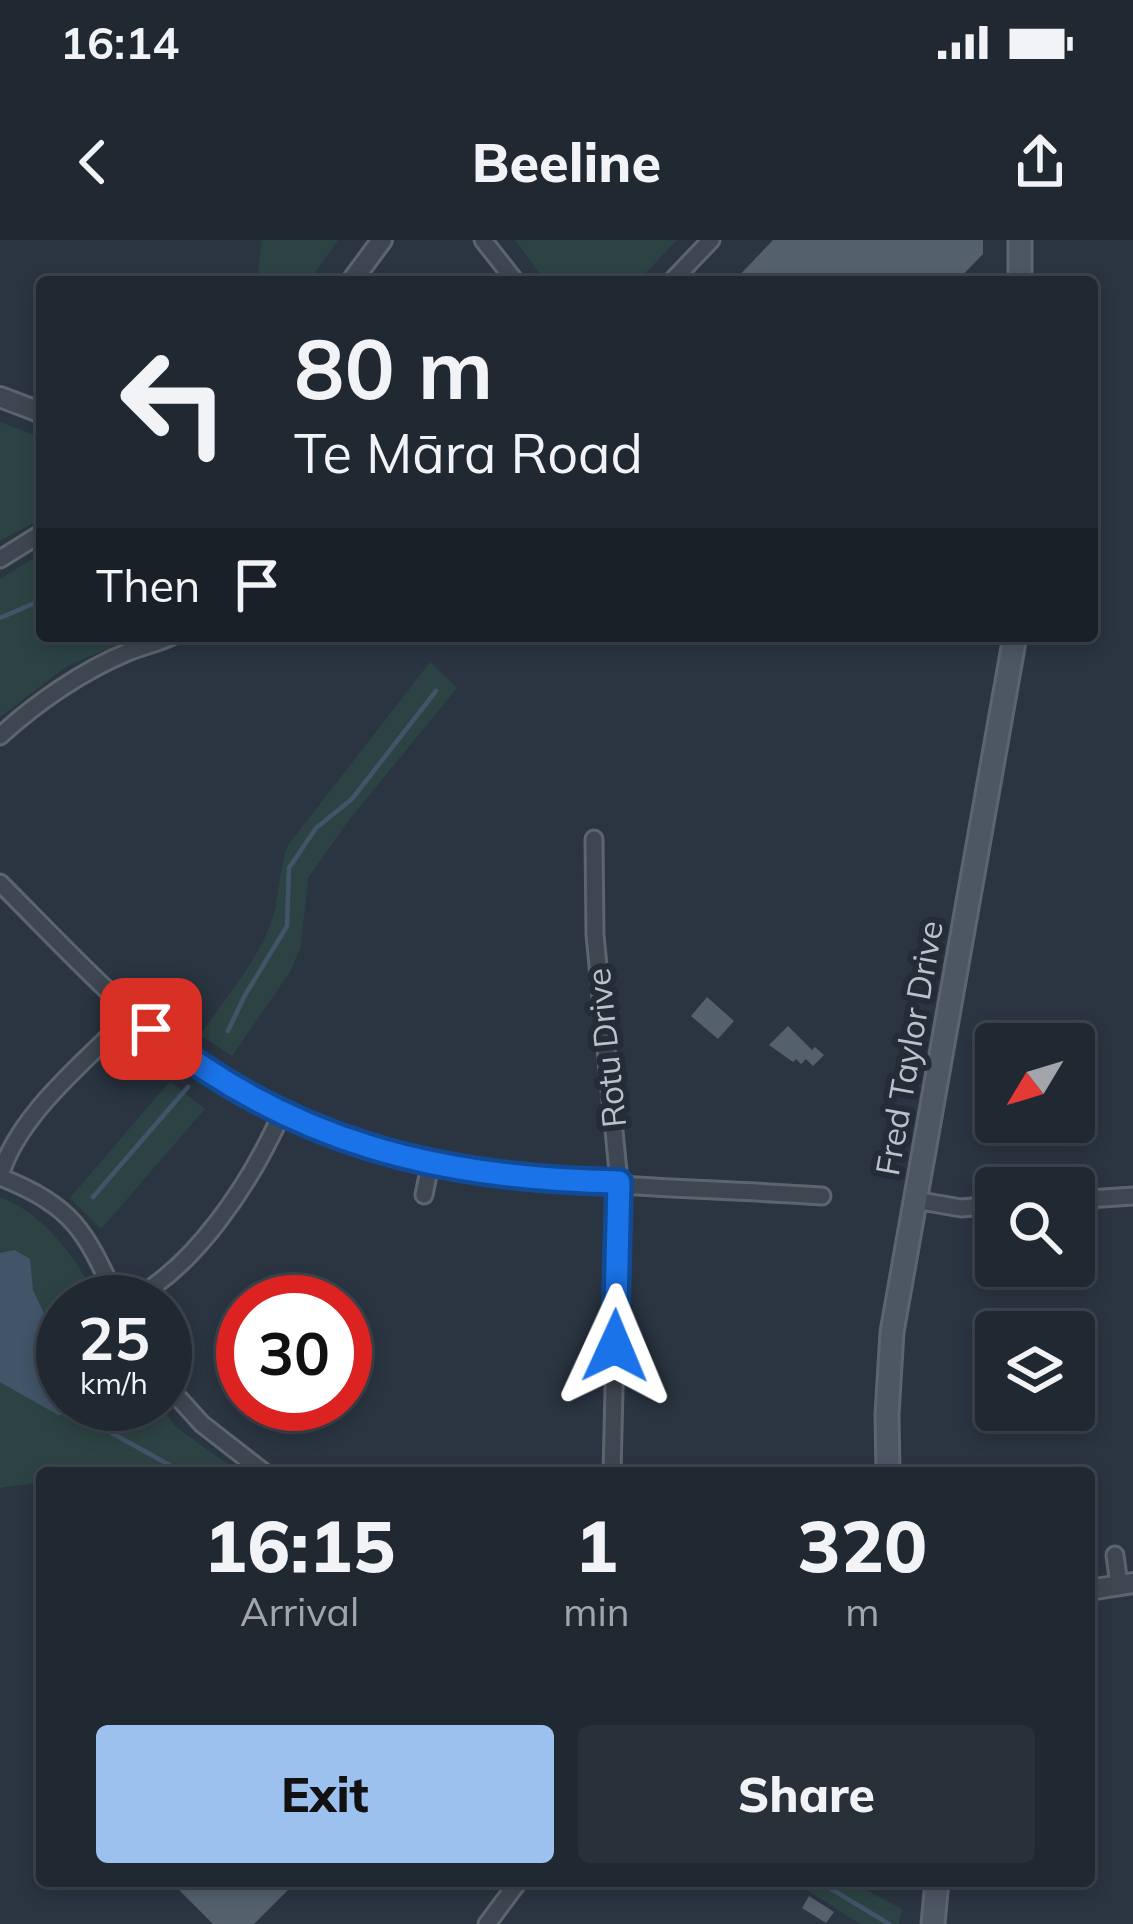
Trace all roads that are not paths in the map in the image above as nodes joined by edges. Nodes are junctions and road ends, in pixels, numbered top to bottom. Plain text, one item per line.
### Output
1 (382, 240) edge
2 (483, 240) edge
3 (711, 240) edge
4 (1020, 240) edge
5 (355, 276) edge
6 (511, 276) edge
7 (677, 276) edge
8 (1020, 276) edge
9 (0, 397) edge
10 (36, 411) edge
11 (36, 537) edge
12 (0, 559) edge
13 (156, 642) edge
14 (1014, 642) edge
15 (0, 736) edge
16 (594, 839) dead end
17 (0, 883) edge
18 (132, 1014) junction
19 (281, 1115) junction
20 (430, 1165) junction
21 (0, 1176) edge
22 (619, 1182) junction
23 (424, 1195) dead end
24 (822, 1196) dead end
25 (1133, 1196) edge
26 (1095, 1199) edge
27 (915, 1200) junction
28 (975, 1207) edge
29 (104, 1275) edge
30 (171, 1275) edge
31 (192, 1413) edge
32 (257, 1467) edge
33 (612, 1467) edge
34 (888, 1467) edge
35 (1115, 1556) dead end
36 (1126, 1584) edge
37 (1095, 1589) edge
38 (515, 1887) edge
39 (936, 1887) edge
40 (487, 1924) edge
41 (933, 1924) edge

1 - 5 street
2 - 6 street
3 - 7 street
4 - 8 main road
9 - 10 street
11 - 12 street
13 - 15 street
14 - 27 main road, Fred Taylor Drive
16 - 22 street, Rotu Drive
17 - 18 street
18 - 19 street
18 - 21 street
19 - 20 street
19 - 30 street
20 - 22 street
20 - 23 street
21 - 29 street
22 - 24 street
22 - 33 street, Rotu Drive
25 - 26 street
27 - 28 street
27 - 34 main road, Fred Taylor Drive
31 - 32 street
35 - 36 street
36 - 37 street
38 - 40 street
39 - 41 main road

